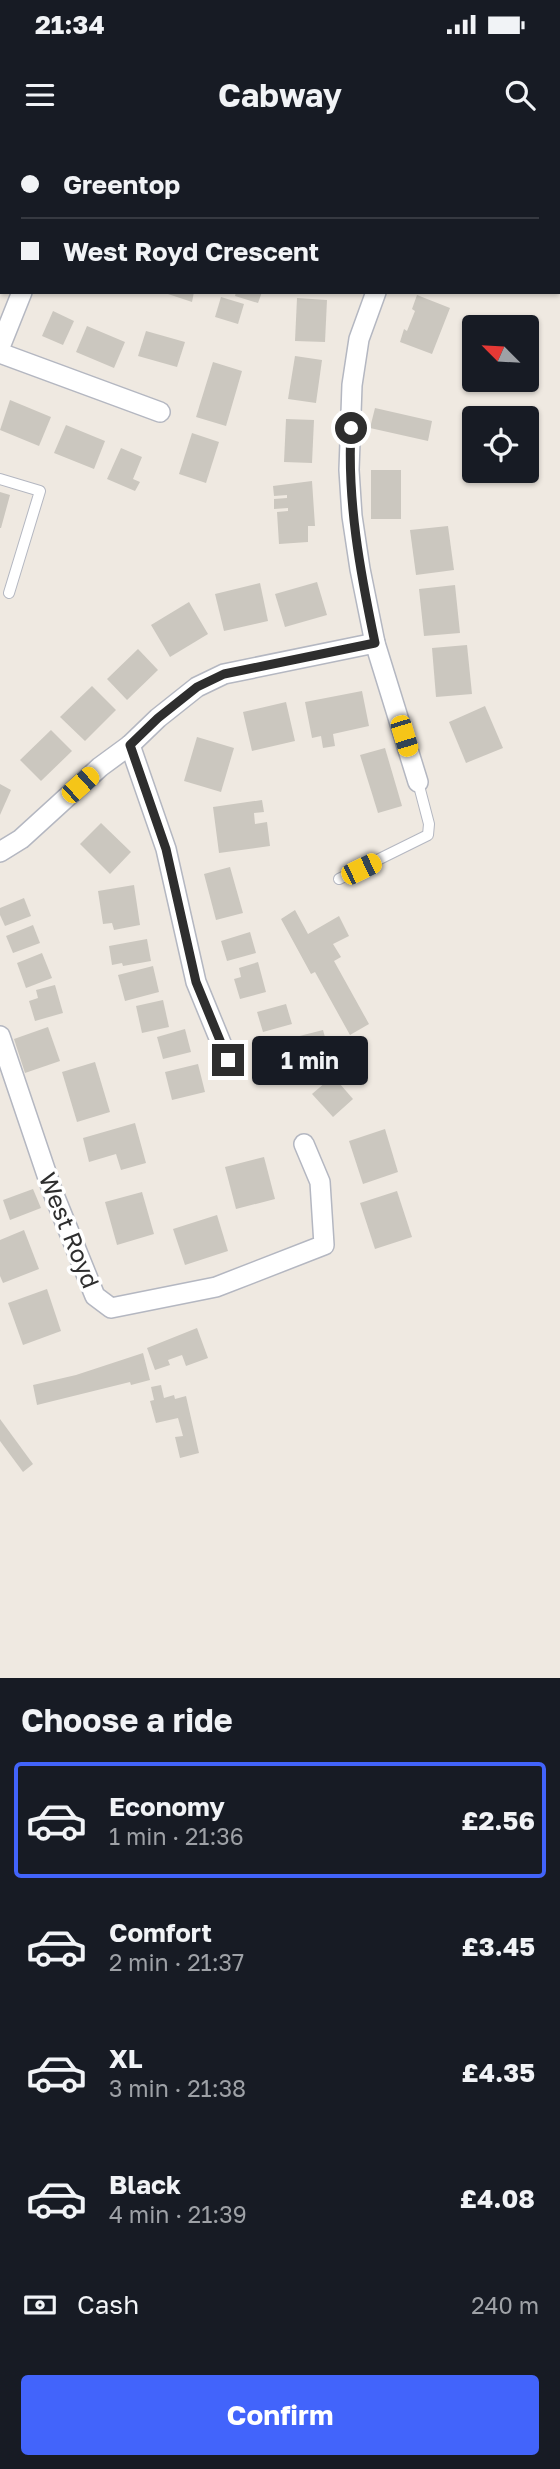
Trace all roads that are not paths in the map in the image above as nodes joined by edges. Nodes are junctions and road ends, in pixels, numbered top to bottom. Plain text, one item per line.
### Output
1 (21, 294) edge
2 (375, 294) edge
3 (0, 346) edge
4 (0, 353) edge
5 (160, 412) dead end
6 (0, 479) edge
7 (9, 593) dead end
8 (375, 643) junction
9 (130, 745) junction
10 (418, 782) joint
11 (0, 852) edge
12 (339, 879) dead end
13 (0, 1036) edge
14 (228, 1060) dead end
15 (304, 1144) dead end

1 - 3 street
2 - 8 street
4 - 5 street
6 - 7 lane
8 - 9 street
8 - 10 street
9 - 11 street
9 - 14 street
10 - 12 lane
13 - 15 street, West Royd

